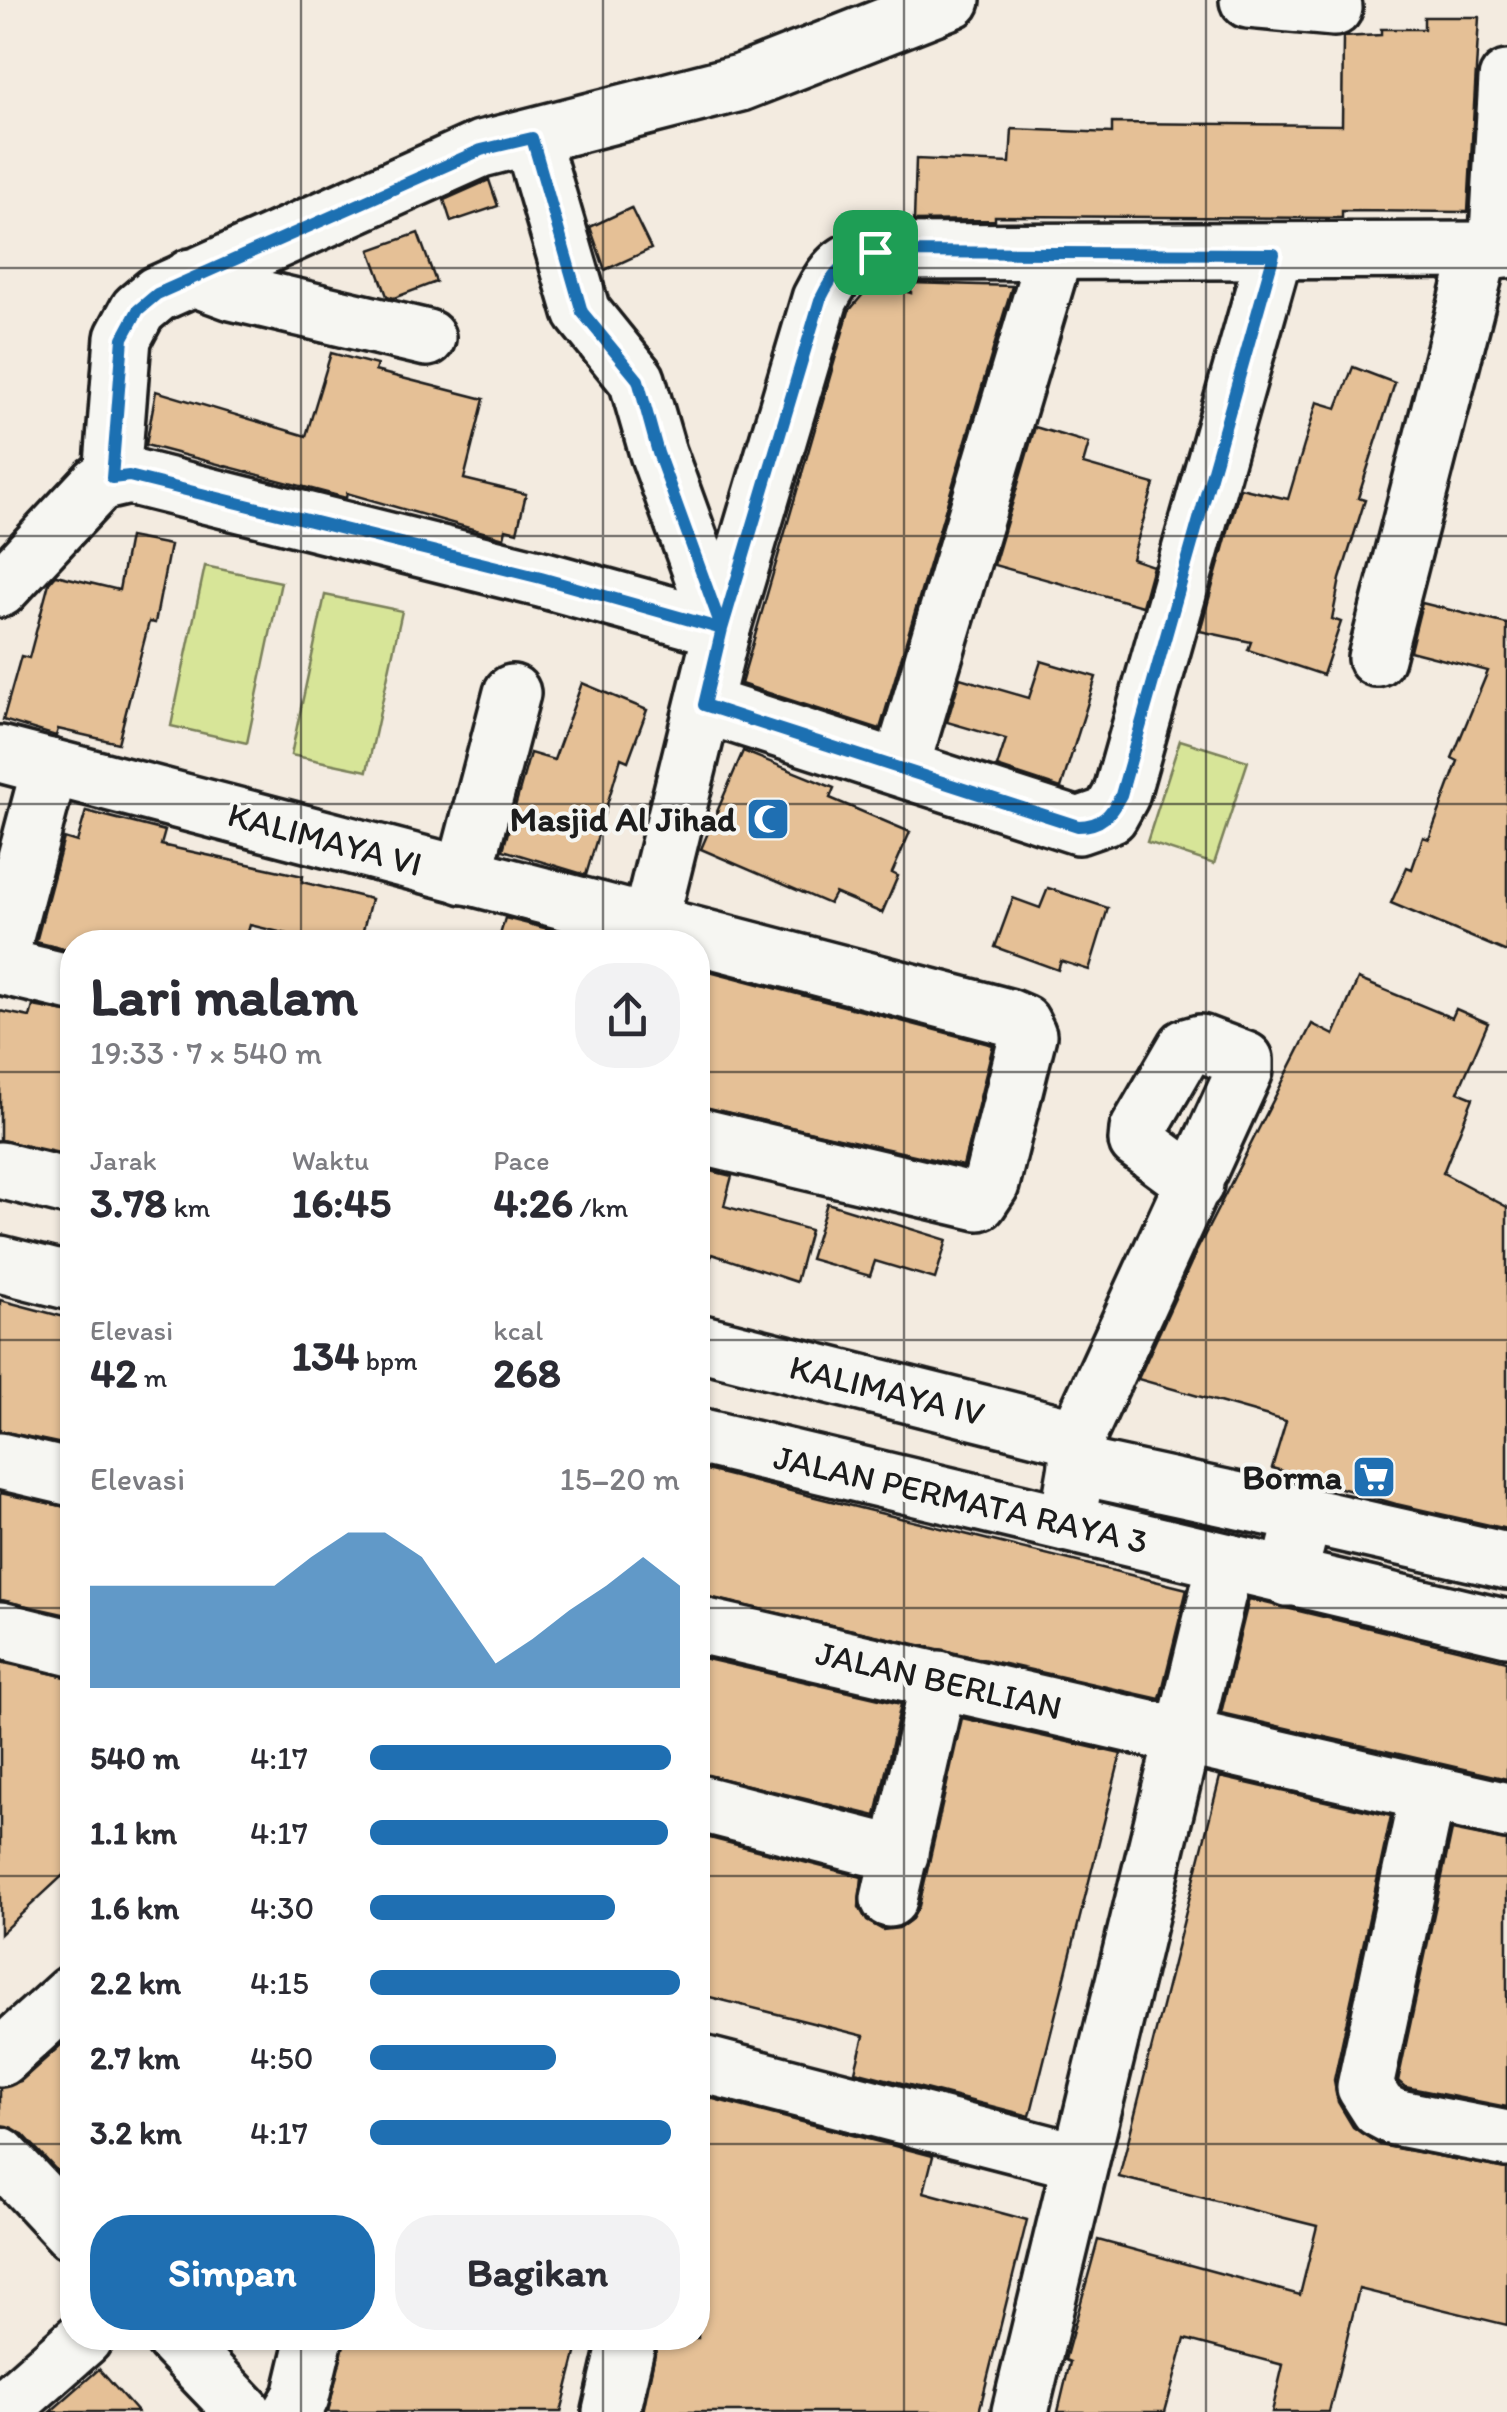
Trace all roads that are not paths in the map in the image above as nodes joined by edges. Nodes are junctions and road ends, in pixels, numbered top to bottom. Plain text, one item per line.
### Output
1 (952, 0) edge
2 (1248, 0) edge
3 (1334, 8) dead end
4 (1507, 79) edge
5 (532, 138) junction
6 (1495, 251) edge
7 (1274, 254) junction
8 (1054, 255) junction
9 (192, 277) junction
10 (427, 338) dead end
11 (112, 478) junction
12 (0, 589) edge
13 (722, 629) junction
14 (1376, 658) dead end
15 (512, 693) dead end
16 (704, 705) junction
17 (25, 760) edge
18 (902, 767) junction
19 (464, 876) junction
20 (641, 930) edge
21 (648, 930) edge
22 (710, 947) edge
23 (0, 956) edge
24 (0, 966) edge
25 (60, 980) edge
26 (710, 1139) edge
27 (0, 1170) edge
28 (1194, 1184) dead end
29 (60, 1185) edge
30 (0, 1264) edge
31 (60, 1279) edge
32 (710, 1345) edge
33 (710, 1439) edge
34 (1077, 1451) junction
35 (0, 1461) edge
36 (60, 1475) edge
37 (1304, 1515) junction
38 (1067, 1522) junction
39 (1507, 1561) edge
40 (1225, 1564) junction
41 (1288, 1578) junction
42 (710, 1628) edge
43 (1507, 1628) edge
44 (0, 1630) edge
45 (60, 1645) edge
46 (939, 1679) junction
47 (1180, 1736) junction
48 (1428, 1792) junction
49 (710, 1808) edge
50 (1507, 1811) edge
51 (60, 2004) edge
52 (0, 2058) edge
53 (710, 2066) edge
54 (1507, 2139) edge
55 (1, 2160) edge
56 (1078, 2161) junction
57 (60, 2220) edge
58 (70, 2350) edge
59 (185, 2350) edge
60 (312, 2350) edge
61 (625, 2350) edge
62 (0, 2412) edge
63 (244, 2412) edge
64 (292, 2412) edge
65 (611, 2412) edge
66 (1020, 2412) edge

1 - 5 street
2 - 3 street
4 - 6 street
5 - 9 street
5 - 13 street
6 - 7 street
6 - 14 street
7 - 8 street
7 - 18 street
8 - 13 street
8 - 18 street
9 - 10 street
9 - 11 street
11 - 12 street
11 - 13 street
13 - 16 street
15 - 19 street
16 - 18 street
16 - 21 street
17 - 19 street, KALIMAYA VI
17 - 23 street
19 - 20 street, KALIMAYA VI
22 - 26 street, KALIMAYA VI
24 - 25 street
27 - 29 street
28 - 34 street
30 - 31 street
32 - 34 street, KALIMAYA IV
33 - 38 street, JALAN PERMATA RAYA 3
34 - 37 street, KALIMAYA IV
34 - 38 street
35 - 36 street
37 - 39 street, KALIMAYA IV
37 - 41 street
38 - 40 street, JALAN PERMATA RAYA 3
40 - 41 street, JALAN PERMATA RAYA 3
40 - 47 street
41 - 43 street, JALAN PERMATA RAYA 3
42 - 46 street, JALAN BERLIAN
44 - 45 street
46 - 47 street, JALAN BERLIAN
46 - 49 street
47 - 48 street, JALAN BERLIAN
47 - 56 street
48 - 50 street, JALAN BERLIAN
48 - 54 street
51 - 52 street
53 - 56 street
55 - 57 street
56 - 66 street
58 - 62 street
59 - 63 street
60 - 64 street
61 - 65 street

